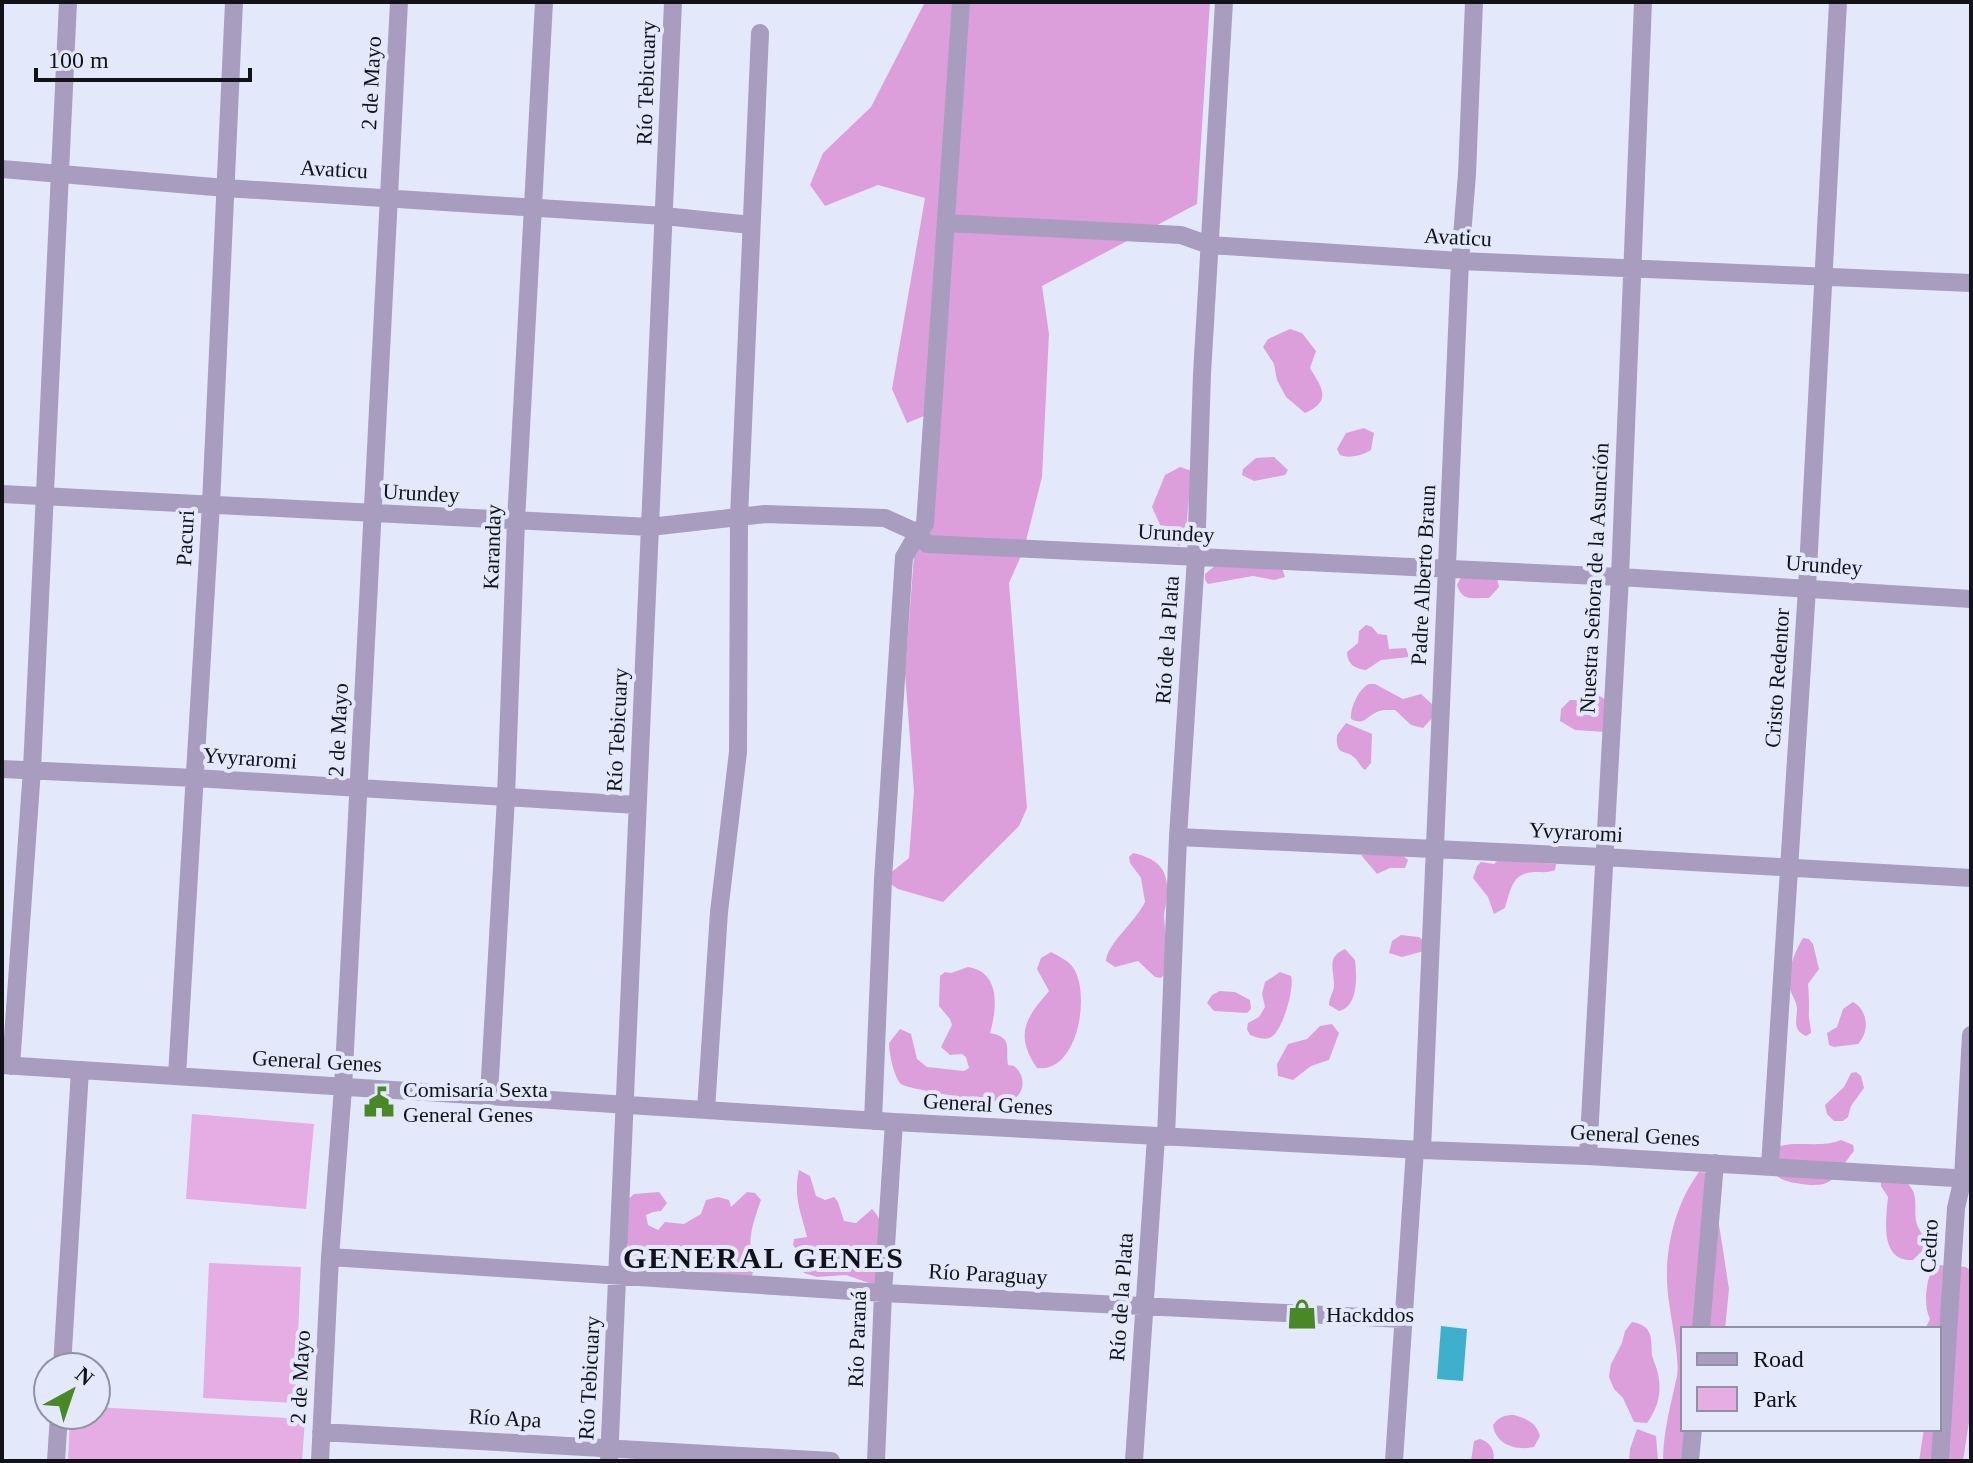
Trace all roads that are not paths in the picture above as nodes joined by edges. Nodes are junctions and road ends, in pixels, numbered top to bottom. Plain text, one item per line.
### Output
1 (68, 2) edge
2 (234, 2) edge
3 (399, 2) edge
4 (544, 2) edge
5 (673, 2) edge
6 (961, 2) edge
7 (1224, 2) edge
8 (1474, 2) edge
9 (1643, 2) edge
10 (1838, 2) edge
11 (760, 33) dead end
12 (2, 169) edge
13 (60, 173) junction
14 (226, 188) junction
15 (389, 196) junction
16 (535, 206) junction
17 (664, 216) junction
18 (946, 223) junction
19 (751, 225) junction
20 (1209, 245) junction
21 (1460, 261) junction
22 (1631, 268) junction
23 (1823, 278) junction
24 (1971, 283) edge
25 (2, 494) edge
26 (45, 495) junction
27 (211, 504) junction
28 (374, 515) junction
29 (739, 517) junction
30 (516, 521) junction
31 (650, 527) junction
32 (918, 533) junction
33 (1196, 558) junction
34 (1448, 570) junction
35 (1620, 577) junction
36 (1807, 588) junction
37 (1971, 599) edge
38 (2, 769) edge
39 (32, 769) junction
40 (195, 778) junction
41 (359, 789) junction
42 (506, 797) junction
43 (637, 805) junction
44 (1178, 837) junction
45 (1433, 849) junction
46 (1603, 857) junction
47 (1790, 867) junction
48 (1971, 878) edge
49 (1971, 1035) edge
50 (6, 1066) edge
51 (80, 1070) junction
52 (177, 1076) junction
53 (343, 1088) junction
54 (489, 1095) junction
55 (627, 1104) junction
56 (706, 1110) junction
57 (873, 1121) junction
58 (894, 1122) junction
59 (1161, 1137) junction
60 (1418, 1150) junction
61 (1588, 1156) junction
62 (1715, 1163) junction
63 (1770, 1166) junction
64 (1967, 1179) edge
65 (330, 1257) junction
66 (618, 1276) junction
67 (883, 1293) junction
68 (1144, 1306) junction
69 (1403, 1319) junction
70 (1701, 1327) edge
71 (63, 1351) edge
72 (58, 1431) edge
73 (1693, 1431) edge
74 (321, 1432) junction
75 (610, 1454) edge
76 (56, 1461) edge
77 (320, 1461) edge
78 (831, 1461) edge
79 (876, 1461) edge
80 (1134, 1461) edge
81 (1394, 1461) edge
82 (1690, 1461) edge
83 (1940, 1461) edge

1 - 13 street
2 - 14 street, Pacuri
3 - 15 street, 2 de Mayo
4 - 16 street, Karanday
5 - 17 street, Río Tebicuary
6 - 18 street
7 - 20 street, Río de la Plata
8 - 21 street, Padre Alberto Braun
9 - 22 street, Nuestra Señora de la Asunción
10 - 23 street, Cristo Redentor
11 - 19 street
12 - 13 street, Avaticu
13 - 14 street, Avaticu
13 - 26 street
14 - 15 street, Avaticu
14 - 27 street, Pacuri
15 - 16 street, Avaticu
15 - 28 street, 2 de Mayo
16 - 17 street, Avaticu
16 - 30 street, Karanday
17 - 19 street, Avaticu
17 - 31 street, Río Tebicuary
18 - 20 street, Avaticu
18 - 32 street
19 - 29 street
20 - 21 street, Avaticu
20 - 33 street, Río de la Plata
21 - 22 street, Avaticu
21 - 34 street, Padre Alberto Braun
22 - 23 street, Avaticu
22 - 35 street, Nuestra Señora de la Asunción
23 - 24 street, Avaticu
23 - 36 street, Cristo Redentor
25 - 26 street, Urundey
26 - 27 street, Urundey
26 - 39 street
27 - 28 street, Urundey
27 - 40 street, Pacuri
28 - 30 street, Urundey
28 - 41 street, 2 de Mayo
29 - 31 street, Urundey
29 - 32 street, Urundey
29 - 56 street
30 - 31 street, Urundey
30 - 42 street, Karanday
31 - 43 street, Río Tebicuary
32 - 33 street, Urundey
32 - 57 street
33 - 34 street, Urundey
33 - 44 street, Río de la Plata
34 - 35 street, Urundey
34 - 45 street, Padre Alberto Braun
35 - 36 street, Urundey
35 - 46 street, Nuestra Señora de la Asunción
36 - 37 street, Urundey
36 - 47 street, Cristo Redentor
38 - 39 street, Yvyraromi
39 - 40 street, Yvyraromi
39 - 50 street
40 - 41 street, Yvyraromi
40 - 52 street, Pacuri
41 - 42 street, Yvyraromi
41 - 53 street, 2 de Mayo
42 - 43 street, Yvyraromi
42 - 54 street, Karanday
43 - 55 street, Río Tebicuary
44 - 45 street, Yvyraromi
44 - 59 street, Río de la Plata
45 - 46 street, Yvyraromi
45 - 60 street, Padre Alberto Braun
46 - 47 street, Yvyraromi
46 - 61 street, Nuestra Señora de la Asunción
47 - 48 street, Yvyraromi
47 - 63 street, Cristo Redentor
49 - 64 street, Cedro
50 - 51 street, General Genes
51 - 52 street, General Genes
51 - 71 street
52 - 53 street, General Genes
53 - 54 street, General Genes
53 - 65 street, 2 de Mayo
54 - 55 street, General Genes
55 - 56 street, General Genes
55 - 66 street, Río Tebicuary
56 - 57 street, General Genes
57 - 58 street, General Genes
58 - 59 street, General Genes
58 - 67 street, Río Paraná
59 - 60 street, General Genes
59 - 68 street, Río de la Plata
60 - 61 street, General Genes
60 - 69 street, Padre Alberto Braun
61 - 62 street, General Genes
62 - 63 street, General Genes
62 - 70 street
63 - 64 street, General Genes
64 - 83 street, Cedro
65 - 66 street, Río Paraguay
65 - 74 street, 2 de Mayo
66 - 67 street, Río Paraguay
66 - 75 street, Río Tebicuary
67 - 68 street, Río Paraguay
67 - 79 street, Río Paraná
68 - 69 street, Río Paraguay
68 - 80 street, Río de la Plata
69 - 81 street, Padre Alberto Braun
72 - 76 street
73 - 82 street
74 - 75 street, Río Apa
74 - 77 street, 2 de Mayo
75 - 78 street, Río Apa

